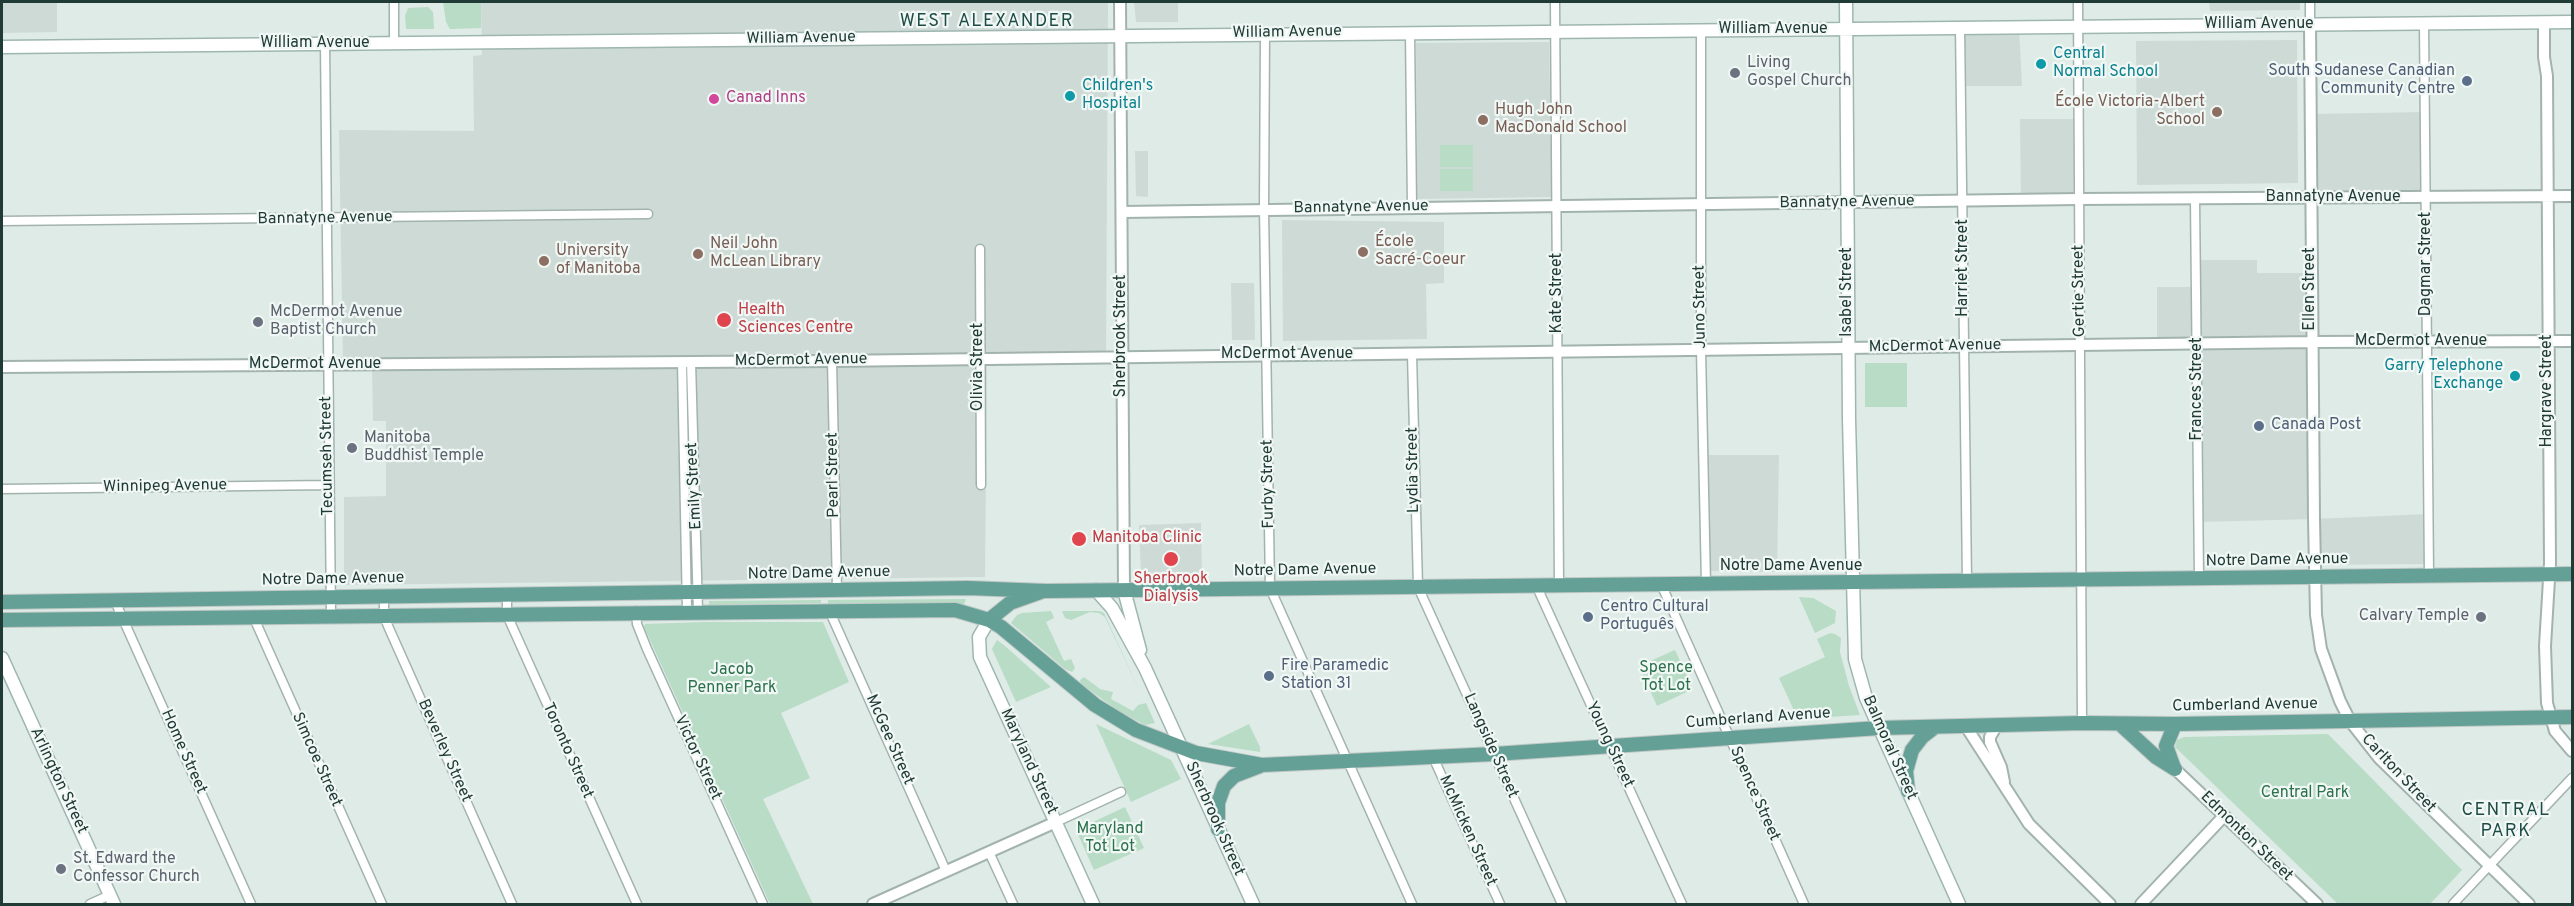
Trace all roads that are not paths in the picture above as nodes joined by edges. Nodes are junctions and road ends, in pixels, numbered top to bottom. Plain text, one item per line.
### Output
1 (394, 2) edge
2 (1120, 2) edge
3 (1555, 2) edge
4 (1846, 2) edge
5 (2078, 2) edge
6 (2310, 2) edge
7 (2544, 22) junction
8 (2572, 22) edge
9 (2424, 24) junction
10 (2310, 25) junction
11 (1960, 27) junction
12 (2078, 27) junction
13 (1846, 29) junction
14 (1701, 30) junction
15 (1410, 32) junction
16 (1555, 32) junction
17 (1265, 33) junction
18 (1121, 36) junction
19 (394, 43) junction
20 (325, 44) junction
21 (2, 47) edge
22 (2548, 196) junction
23 (2572, 196) edge
24 (2427, 197) junction
25 (2311, 198) junction
26 (2079, 199) junction
27 (2195, 199) junction
28 (1964, 201) junction
29 (1847, 203) junction
30 (1700, 205) junction
31 (1557, 206) junction
32 (1412, 207) junction
33 (1264, 209) junction
34 (1122, 212) junction
35 (648, 214) dead end
36 (327, 219) junction
37 (2, 222) edge
38 (980, 249) dead end
39 (2548, 341) junction
40 (2312, 342) junction
41 (2427, 342) junction
42 (2572, 342) edge
43 (2198, 343) junction
44 (2080, 345) junction
45 (1965, 346) junction
46 (1848, 348) junction
47 (1701, 350) junction
48 (1558, 352) junction
49 (1412, 354) junction
50 (1267, 355) junction
51 (1123, 356) junction
52 (979, 359) junction
53 (832, 361) junction
54 (686, 362) junction
55 (327, 364) junction
56 (2, 367) edge
57 (329, 485) junction
58 (981, 485) dead end
59 (2, 489) edge
60 (2549, 574) junction
61 (2572, 574) edge
62 (2429, 575) junction
63 (2315, 578) junction
64 (2199, 579) junction
65 (2083, 581) junction
66 (1967, 582) junction
67 (1851, 583) junction
68 (1661, 584) junction
69 (1706, 584) junction
70 (1536, 585) junction
71 (1558, 585) junction
72 (1418, 586) junction
73 (1270, 588) junction
74 (837, 590) junction
75 (1096, 590) junction
76 (1124, 590) junction
77 (1046, 591) junction
78 (692, 593) junction
79 (507, 594) junction
80 (384, 596) junction
81 (331, 597) junction
82 (114, 599) junction
83 (2, 602) edge
84 (829, 610) junction
85 (636, 611) junction
86 (693, 611) junction
87 (507, 615) junction
88 (253, 616) junction
89 (331, 616) junction
90 (384, 616) junction
91 (123, 619) junction
92 (2, 620) edge
93 (989, 620) junction
94 (2, 658) edge
95 (1145, 668) junction
96 (2549, 716) junction
97 (2572, 717) edge
98 (2350, 721) junction
99 (2082, 723) junction
100 (2120, 724) junction
101 (2175, 724) junction
102 (1965, 725) junction
103 (1997, 725) junction
104 (1880, 728) junction
105 (1935, 728) junction
106 (1729, 738) junction
107 (1609, 746) junction
108 (1182, 749) junction
109 (2572, 751) edge
110 (1494, 754) junction
111 (1433, 757) junction
112 (1346, 761) junction
113 (1262, 765) junction
114 (2175, 770) junction
115 (2572, 778) edge
116 (2004, 783) junction
117 (1908, 790) junction
118 (1121, 792) dead end
119 (2224, 816) junction
120 (1056, 822) junction
121 (1218, 829) junction
122 (989, 852) junction
123 (2491, 866) junction
124 (946, 871) junction
125 (112, 900) edge
126 (886, 902) edge
127 (90, 904) edge
128 (251, 904) edge
129 (382, 904) edge
130 (512, 904) edge
131 (637, 904) edge
132 (763, 904) edge
133 (873, 904) edge
134 (1013, 904) edge
135 (1093, 904) edge
136 (1252, 904) edge
137 (1412, 904) edge
138 (1500, 904) edge
139 (1562, 904) edge
140 (1682, 904) edge
141 (1804, 904) edge
142 (1959, 904) edge
143 (2110, 904) edge
144 (2141, 904) edge
145 (2317, 904) edge
146 (2453, 904) edge
147 (2529, 904) edge

1 - 19 street
2 - 18 street, Sherbrook Street
3 - 16 street, Kate Street
4 - 13 main road, Isabel Street
5 - 12 street, Gertie Street
6 - 10 street, Ellen Street
7 - 8 main road, William Avenue
7 - 9 main road, William Avenue
7 - 22 street, Hargrave Street
9 - 10 main road, William Avenue
9 - 24 street, Dagmar Street
10 - 12 main road, William Avenue
10 - 25 street, Ellen Street
11 - 12 main road, William Avenue
11 - 13 main road, William Avenue
11 - 28 street, Harriet Street
12 - 26 street, Gertie Street
13 - 14 main road, William Avenue
13 - 29 main road, Isabel Street
14 - 16 main road, William Avenue
14 - 30 street, Juno Street
15 - 16 main road, William Avenue
15 - 17 main road, William Avenue
15 - 32 street
16 - 31 street, Kate Street
17 - 18 main road, William Avenue
17 - 33 street, Furby Street
18 - 19 main road, William Avenue
18 - 34 street, Sherbrook Street
19 - 20 main road, William Avenue
20 - 21 main road, William Avenue
20 - 36 street, Tecumseh Street
22 - 23 street, Bannatyne Avenue
22 - 24 street, Bannatyne Avenue
22 - 39 street, Hargrave Street
24 - 25 street, Bannatyne Avenue
24 - 41 street, Dagmar Street
25 - 27 street, Bannatyne Avenue
25 - 40 street, Ellen Street
26 - 27 street, Bannatyne Avenue
26 - 28 street, Bannatyne Avenue
26 - 44 street, Gertie Street
27 - 43 street, Frances Street
28 - 29 street, Bannatyne Avenue
28 - 45 street, Harriet Street
29 - 30 street, Bannatyne Avenue
29 - 46 main road, Isabel Street
30 - 31 street, Bannatyne Avenue
30 - 47 street, Juno Street
31 - 32 street, Bannatyne Avenue
31 - 48 street, Kate Street
32 - 33 street, Bannatyne Avenue
33 - 34 street, Bannatyne Avenue
33 - 50 street, Furby Street
34 - 51 street, Sherbrook Street
35 - 36 street, Bannatyne Avenue
36 - 37 street, Bannatyne Avenue
36 - 55 street, Tecumseh Street
38 - 52 street, Olivia Street
39 - 41 street, McDermot Avenue
39 - 42 street, McDermot Avenue
39 - 60 street, Hargrave Street
40 - 41 street, McDermot Avenue
40 - 43 street, McDermot Avenue
40 - 63 street, Ellen Street
41 - 62 street, Dagmar Street
43 - 44 street, McDermot Avenue
43 - 64 street, Frances Street
44 - 45 street, McDermot Avenue
44 - 65 street, Gertie Street
45 - 46 street, McDermot Avenue
45 - 66 street, Harriet Street
46 - 47 street, McDermot Avenue
46 - 67 main road, Isabel Street
47 - 48 street, McDermot Avenue
47 - 69 street, Juno Street
48 - 49 street, McDermot Avenue
48 - 71 street, Kate Street
49 - 50 street, McDermot Avenue
49 - 72 street, Lydia Street
50 - 51 street, McDermot Avenue
50 - 73 street, Furby Street
51 - 52 street, McDermot Avenue
51 - 76 street, Sherbrook Street
52 - 53 street, McDermot Avenue
52 - 58 street, Olivia Street
53 - 54 street, McDermot Avenue
53 - 74 street, Pearl Street
54 - 55 street, McDermot Avenue
54 - 78 street, Emily Street
55 - 56 street, McDermot Avenue
55 - 57 street, Tecumseh Street
57 - 59 street, Winnipeg Avenue
57 - 81 street, Tecumseh Street
60 - 61 main road, Notre Dame Avenue
60 - 62 main road, Notre Dame Avenue
60 - 96 street, Hargrave Street
62 - 63 main road, Notre Dame Avenue
63 - 64 main road, Notre Dame Avenue
63 - 98 street, Carlton Street
64 - 65 main road, Notre Dame Avenue
65 - 66 main road, Notre Dame Avenue
65 - 99 street
66 - 67 main road, Notre Dame Avenue
67 - 69 main road, Notre Dame Avenue
67 - 104 main road, Balmoral Street
68 - 69 main road, Notre Dame Avenue
68 - 71 main road, Notre Dame Avenue
68 - 106 street, Spence Street
70 - 71 main road, Notre Dame Avenue
70 - 72 main road, Notre Dame Avenue
70 - 107 street, Young Street
72 - 73 main road, Notre Dame Avenue
72 - 110 street, Langside Street
73 - 76 main road, Notre Dame Avenue
73 - 112 street, Furby Street
74 - 77 main road, Notre Dame Avenue
74 - 78 main road, Notre Dame Avenue
75 - 76 main road, Notre Dame Avenue
75 - 77 main road, Notre Dame Avenue
75 - 95 main road, Sherbrook Street
76 - 95 main road, Sherbrook Street
77 - 93 main road
78 - 79 main road, Notre Dame Avenue
78 - 86 street, Emily Street
79 - 80 main road, Notre Dame Avenue
79 - 87 street, Toronto Street
80 - 81 main road, Notre Dame Avenue
80 - 90 street, Beverley Street
81 - 82 main road, Notre Dame Avenue
81 - 89 street, Tecumseh Street
82 - 83 main road, Notre Dame Avenue
82 - 91 street, Home Street
84 - 86 main road
84 - 93 main road
84 - 124 street, McGee Street
85 - 86 main road
85 - 87 main road
85 - 132 street, Victor Street
87 - 90 main road
87 - 131 street, Toronto Street
88 - 89 main road
88 - 91 main road
88 - 129 street, Simcoe Street
89 - 90 main road
90 - 130 street, Beverley Street
91 - 92 main road
91 - 128 street, Home Street
93 - 108 main road, Cumberland Avenue
93 - 120 main road, Maryland Street
94 - 125 main road, Arlington Street
95 - 108 main road, Sherbrook Street
96 - 97 main road, Cumberland Avenue
96 - 98 main road, Cumberland Avenue
96 - 109 street, Hargrave Street
98 - 101 main road, Cumberland Avenue
98 - 123 street, Carlton Street
99 - 100 main road, Cumberland Avenue
99 - 103 main road, Cumberland Avenue
100 - 101 main road, Cumberland Avenue
100 - 114 main road
101 - 114 main road
102 - 103 main road, Cumberland Avenue
102 - 105 main road, Cumberland Avenue
102 - 116 street
103 - 116 street
104 - 105 main road, Cumberland Avenue
104 - 106 main road, Cumberland Avenue
104 - 117 main road, Balmoral Street
105 - 117 main road
106 - 107 main road, Cumberland Avenue
106 - 141 street, Spence Street
107 - 110 main road, Cumberland Avenue
107 - 140 street, Young Street
108 - 113 main road, Cumberland Avenue
108 - 121 main road, Sherbrook Street
110 - 111 main road, Cumberland Avenue
110 - 139 street, Langside Street
111 - 112 main road, Cumberland Avenue
111 - 138 street, McMicken Street
112 - 113 main road, Cumberland Avenue
112 - 137 street, Furby Street
113 - 121 main road
114 - 119 street, Edmonton Street
115 - 123 street
116 - 143 street
117 - 142 main road, Balmoral Street
118 - 120 street
119 - 144 street
119 - 145 street, Edmonton Street
120 - 122 street
120 - 135 main road, Maryland Street
121 - 136 main road, Sherbrook Street
122 - 124 street
122 - 134 street
123 - 146 street
123 - 147 street, Carlton Street
124 - 126 street
125 - 127 street
126 - 133 street

